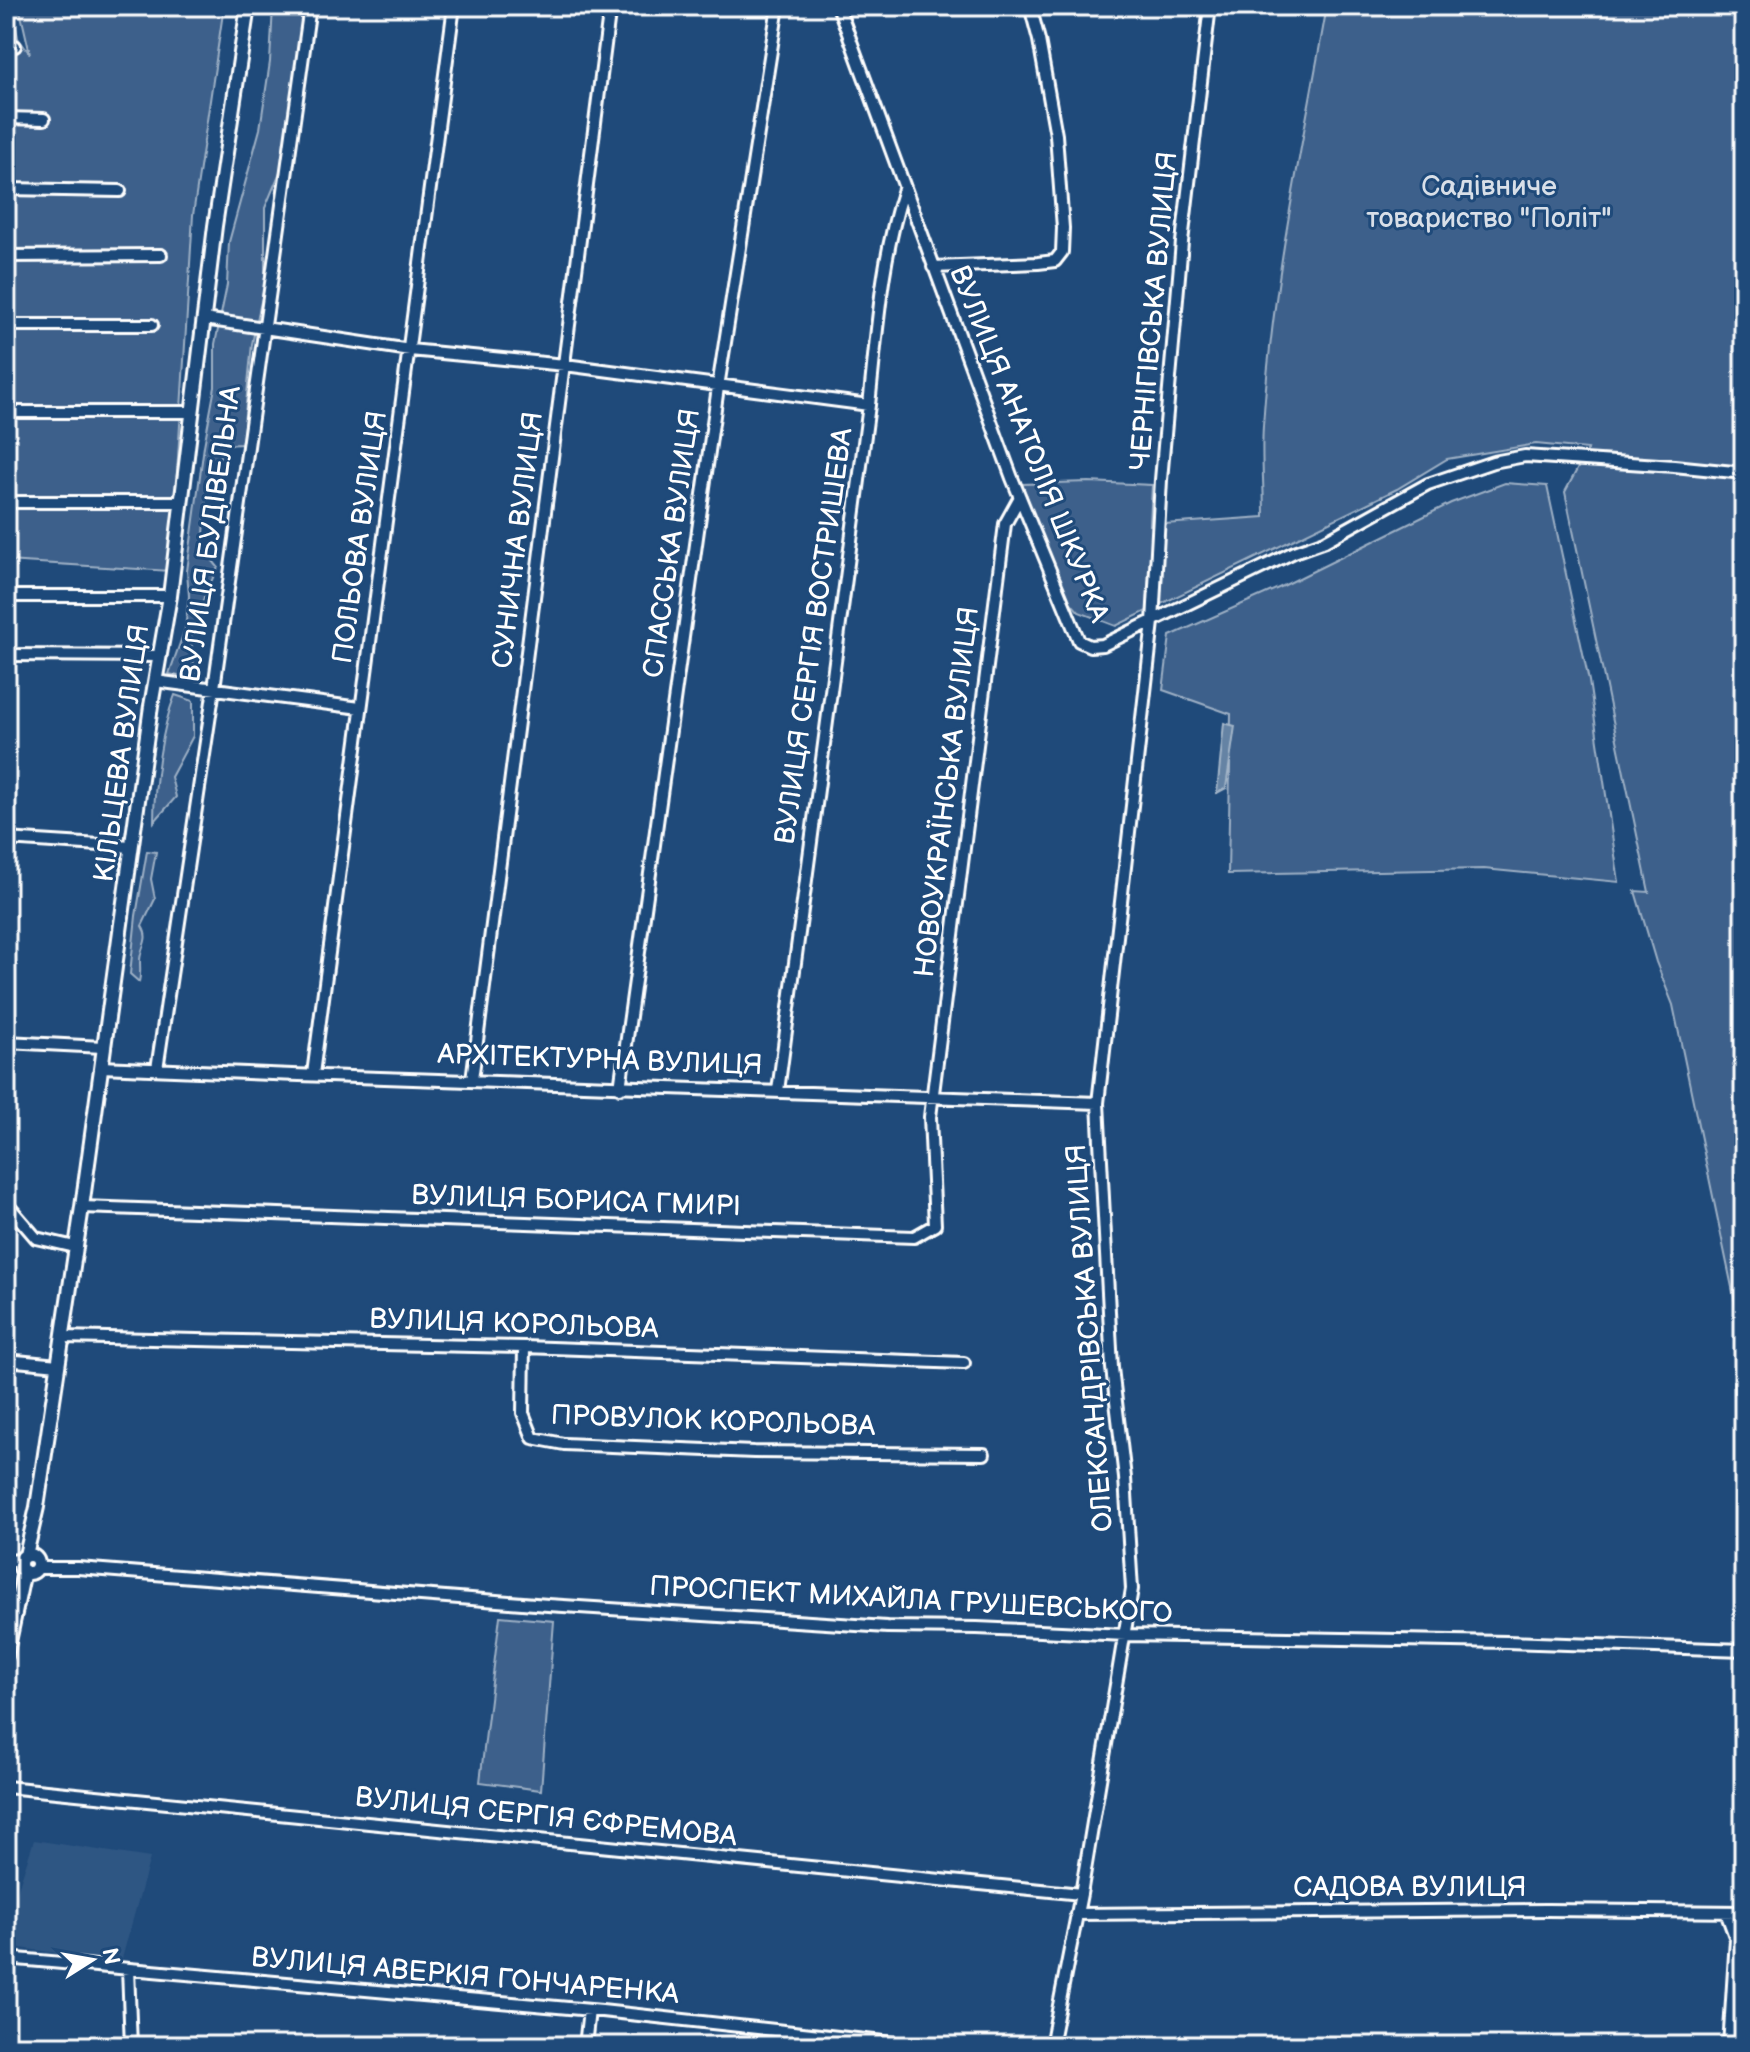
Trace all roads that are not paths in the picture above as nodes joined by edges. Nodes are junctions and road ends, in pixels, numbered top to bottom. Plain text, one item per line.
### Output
1 (248, 6) edge
2 (310, 6) edge
3 (454, 6) edge
4 (610, 6) edge
5 (778, 6) edge
6 (838, 6) edge
7 (1030, 6) edge
8 (1210, 6) edge
9 (6, 118) edge
10 (44, 119) dead end
11 (6, 189) edge
12 (904, 189) junction
13 (120, 191) dead end
14 (161, 255) dead end
15 (6, 256) edge
16 (933, 267) junction
17 (204, 319) junction
18 (6, 325) edge
19 (152, 325) dead end
20 (264, 328) junction
21 (410, 350) junction
22 (565, 365) junction
23 (718, 387) junction
24 (869, 405) junction
25 (6, 412) edge
26 (193, 412) junction
27 (1744, 473) edge
28 (1020, 497) junction
29 (6, 502) edge
30 (181, 502) junction
31 (6, 596) edge
32 (170, 596) junction
33 (1153, 622) junction
34 (6, 655) edge
35 (160, 656) junction
36 (155, 681) junction
37 (214, 688) junction
38 (360, 708) junction
39 (6, 839) edge
40 (132, 847) junction
41 (6, 1042) edge
42 (103, 1047) junction
43 (101, 1067) junction
44 (157, 1069) junction
45 (313, 1074) junction
46 (472, 1080) junction
47 (620, 1088) junction
48 (778, 1091) junction
49 (933, 1096) junction
50 (1098, 1103) junction
51 (6, 1203) edge
52 (82, 1207) junction
53 (75, 1247) junction
54 (62, 1337) junction
55 (524, 1347) junction
56 (6, 1360) edge
57 (964, 1363) dead end
58 (58, 1365) junction
59 (984, 1454) dead end
60 (6, 1563) edge
61 (28, 1564) junction
62 (1126, 1635) junction
63 (1744, 1650) edge
64 (6, 1656) edge
65 (6, 1787) edge
66 (1081, 1894) junction
67 (1726, 1912) junction
68 (1744, 1912) edge
69 (1076, 1914) junction
70 (6, 1958) edge
71 (128, 1969) junction
72 (589, 2010) junction
73 (131, 2046) edge
74 (585, 2046) edge
75 (920, 2046) edge
76 (1051, 2046) edge
77 (1729, 2046) edge

1 - 17 main road, КІЛЬЦЕВА ВУЛИЦЯ
2 - 20 street, ВУЛИЦЯ БУДІВЕЛЬНА
3 - 21 street, ПОЛЬОВА ВУЛИЦЯ
4 - 22 street, СУНИЧНА ВУЛИЦЯ
5 - 23 street, СПАССЬКА ВУЛИЦЯ
6 - 12 street, ВУЛИЦЯ АНАТОЛІЯ ШКУРКА
7 - 16 street
8 - 33 street, ЧЕРНІГІВСЬКА ВУЛИЦЯ
9 - 10 street
11 - 13 street
12 - 16 street, ВУЛИЦЯ АНАТОЛІЯ ШКУРКА
12 - 24 street, ВУЛИЦЯ СЕРГІЯ ВОСТРИШЕВА
14 - 15 street
16 - 28 street, ВУЛИЦЯ АНАТОЛІЯ ШКУРКА
17 - 20 street
17 - 26 main road, КІЛЬЦЕВА ВУЛИЦЯ
18 - 19 street
20 - 21 street
20 - 37 street, ВУЛИЦЯ БУДІВЕЛЬНА
21 - 22 street
21 - 38 street, ПОЛЬОВА ВУЛИЦЯ
22 - 23 street
22 - 46 street, СУНИЧНА ВУЛИЦЯ
23 - 24 street
23 - 47 street, СПАССЬКА ВУЛИЦЯ
24 - 48 street, ВУЛИЦЯ СЕРГІЯ ВОСТРИШЕВА
25 - 26 street
26 - 30 main road, КІЛЬЦЕВА ВУЛИЦЯ
27 - 33 street, ВУЛИЦЯ АНАТОЛІЯ ШКУРКА
28 - 33 street, ВУЛИЦЯ АНАТОЛІЯ ШКУРКА
28 - 49 street, НОВОУКРАЇНСЬКА ВУЛИЦЯ
29 - 30 street
30 - 32 main road, КІЛЬЦЕВА ВУЛИЦЯ
31 - 32 street
32 - 35 main road, КІЛЬЦЕВА ВУЛИЦЯ
33 - 50 street, ОЛЕКСАНДРІВСЬКА ВУЛИЦЯ
34 - 35 street
35 - 36 main road, КІЛЬЦЕВА ВУЛИЦЯ
36 - 37 street
36 - 40 main road, КІЛЬЦЕВА ВУЛИЦЯ
37 - 38 street
37 - 44 street, ВУЛИЦЯ БУДІВЕЛЬНА
38 - 45 street, ПОЛЬОВА ВУЛИЦЯ
39 - 40 street
40 - 42 main road, КІЛЬЦЕВА ВУЛИЦЯ
41 - 42 street
42 - 43 main road, КІЛЬЦЕВА ВУЛИЦЯ
43 - 44 street, АРХІТЕКТУРНА ВУЛИЦЯ
43 - 52 main road, КІЛЬЦЕВА ВУЛИЦЯ
44 - 45 street, АРХІТЕКТУРНА ВУЛИЦЯ
45 - 46 street, АРХІТЕКТУРНА ВУЛИЦЯ
46 - 47 street, АРХІТЕКТУРНА ВУЛИЦЯ
47 - 48 street, АРХІТЕКТУРНА ВУЛИЦЯ
48 - 49 street, АРХІТЕКТУРНА ВУЛИЦЯ
49 - 50 street, АРХІТЕКТУРНА ВУЛИЦЯ
49 - 52 street, ВУЛИЦЯ БОРИСА ГМИРІ
50 - 62 street, ОЛЕКСАНДРІВСЬКА ВУЛИЦЯ
51 - 53 street
52 - 53 main road, КІЛЬЦЕВА ВУЛИЦЯ
53 - 54 main road, КІЛЬЦЕВА ВУЛИЦЯ
54 - 55 street, ВУЛИЦЯ КОРОЛЬОВА
54 - 58 main road, КІЛЬЦЕВА ВУЛИЦЯ
55 - 57 street, ВУЛИЦЯ КОРОЛЬОВА
55 - 59 street, ПРОВУЛОК КОРОЛЬОВА
56 - 58 street
58 - 61 main road, КІЛЬЦЕВА ВУЛИЦЯ
60 - 61 street, ПРОСПЕКТ МИХАЙЛА ГРУШЕВСЬКОГО
61 - 62 street, ПРОСПЕКТ МИХАЙЛА ГРУШЕВСЬКОГО
61 - 64 main road, КІЛЬЦЕВА ВУЛИЦЯ
62 - 63 street, ПРОСПЕКТ МИХАЙЛА ГРУШЕВСЬКОГО
62 - 66 street, ОЛЕКСАНДРІВСЬКА ВУЛИЦЯ
65 - 66 street, ВУЛИЦЯ СЕРГІЯ ЄФРЕМОВА
66 - 69 street, ОЛЕКСАНДРІВСЬКА ВУЛИЦЯ
67 - 68 street, САДОВА ВУЛИЦЯ
67 - 69 street, САДОВА ВУЛИЦЯ
67 - 77 street
69 - 76 street, ОЛЕКСАНДРІВСЬКА ВУЛИЦЯ
70 - 71 street, ВУЛИЦЯ АВЕРКІЯ ГОНЧАРЕНКА
71 - 72 street, ВУЛИЦЯ АВЕРКІЯ ГОНЧАРЕНКА
71 - 73 street
72 - 74 street
72 - 75 street, ВУЛИЦЯ АВЕРКІЯ ГОНЧАРЕНКА

